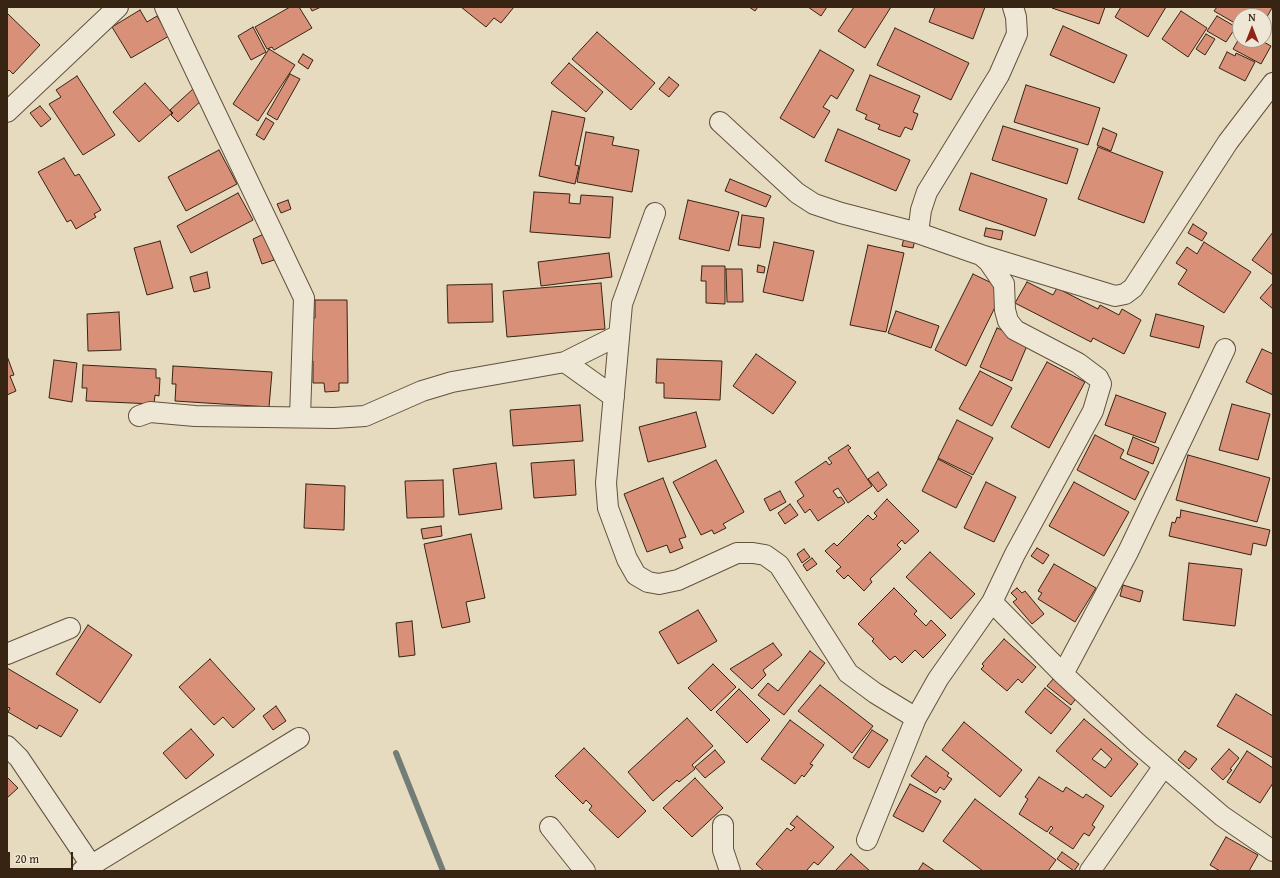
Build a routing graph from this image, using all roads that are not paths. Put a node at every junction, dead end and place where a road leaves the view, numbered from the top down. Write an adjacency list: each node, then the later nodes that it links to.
1 (118, 7): 5 (street)
2 (165, 7): 15 (street)
3 (1013, 7): 8 (street)
4 (1273, 83): 9 (street)
5 (7, 112)
6 (720, 122): 8 (street)
7 (655, 214): 10 (street)
8 (918, 233): 9 (street)
9 (981, 255): 16 (street)
10 (619, 335): 12 (street); 13 (street)
11 (1225, 349): 19 (street)
12 (565, 362): 13 (street); 15 (street)
13 (614, 397): 20 (street)
14 (138, 416): 15 (street)
15 (300, 417)
16 (992, 602): 19 (street); 20 (street)
17 (70, 628): 18 (street)
18 (7, 654)
19 (1063, 674): 23 (street)
20 (916, 718): 26 (street)
21 (299, 738): 28 (street)
22 (7, 746): 28 (street)
23 (1164, 766): 27 (street); 31 (street)
24 (723, 825): 30 (street)
25 (550, 827): 29 (street)
26 (867, 840)
27 (1273, 851)
28 (87, 868)
29 (585, 871)
30 (730, 871)
31 (1090, 871)

